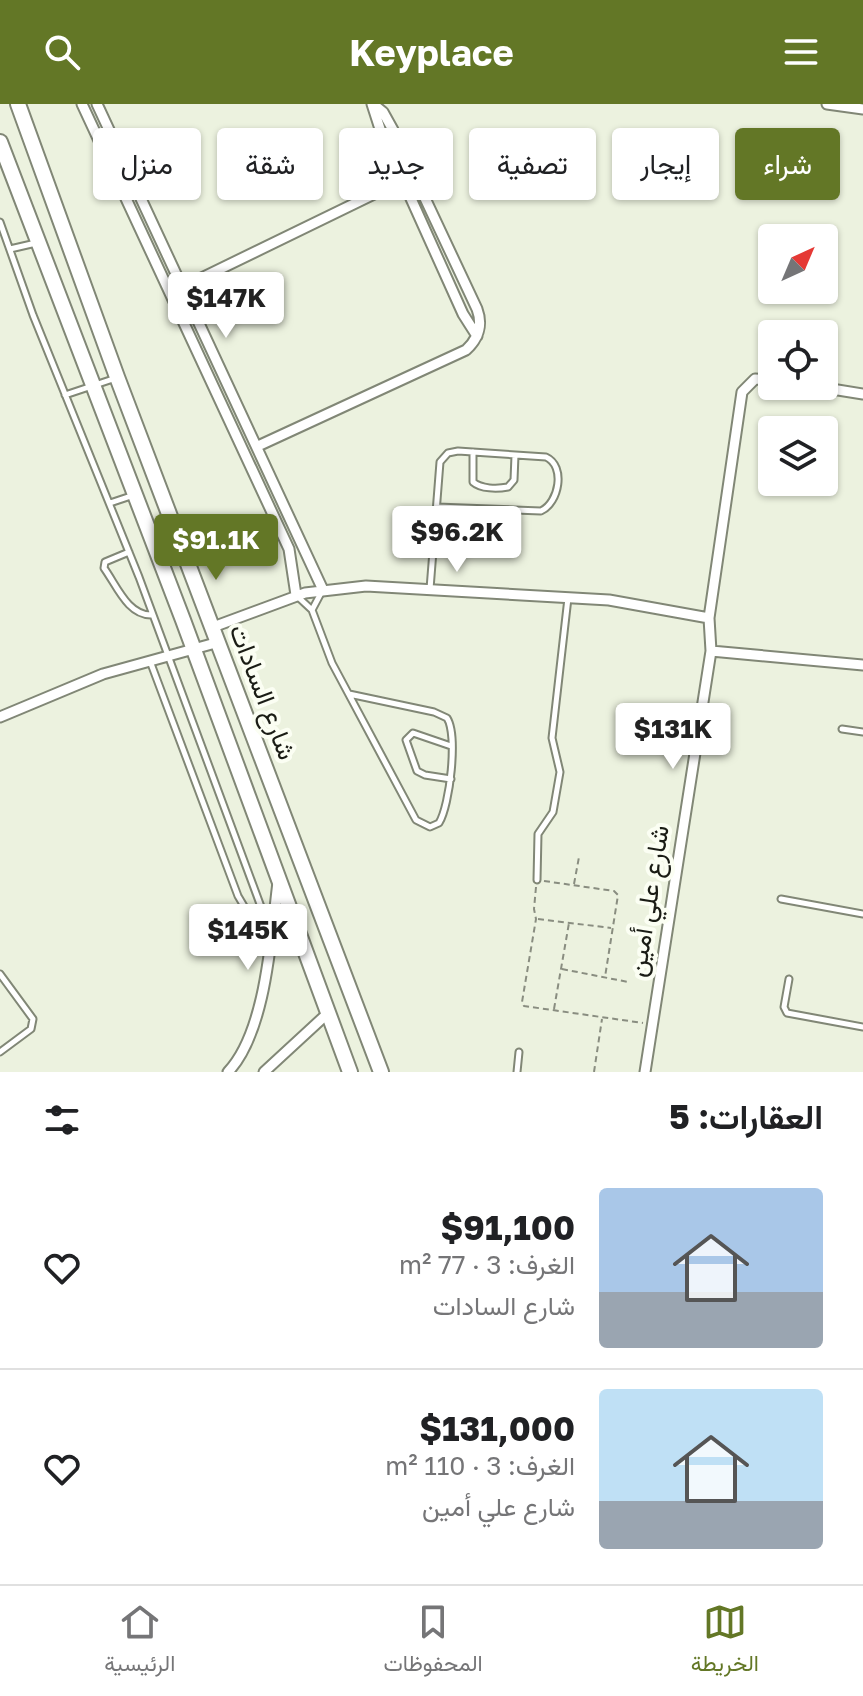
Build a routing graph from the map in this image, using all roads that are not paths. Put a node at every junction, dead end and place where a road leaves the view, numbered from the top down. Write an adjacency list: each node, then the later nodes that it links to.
1 (18, 104): 18 (main road, شارع السادات)
2 (82, 104): 12 (street)
3 (97, 104): 11 (street)
4 (372, 104): 7 (street); 17 (street)
5 (827, 104): 6 (street)
6 (863, 109)
7 (382, 128)
8 (0, 142): 14 (main road, شارع السادات)
9 (362, 200): 16 (street)
10 (412, 200): 17 (street)
11 (148, 216): 12 (street); 16 (street)
12 (136, 220): 22 (street)
13 (0, 222): 15 (lane)
14 (39, 243): 15 (lane); 21 (main road, شارع السادات)
15 (10, 249): 25 (lane)
16 (183, 287): 20 (street)
17 (477, 336): 26 (street)
18 (117, 377): 21 (lane); 37 (main road, شارع السادات)
19 (758, 379): 41 (street, شارع علي أمين)
20 (227, 383): 22 (street); 26 (street)
21 (93, 386): 25 (lane); 29 (main road, شارع السادات)
22 (214, 388): 35 (street)
23 (838, 390): 24 (street)
24 (863, 394)
25 (65, 395): 30 (lane)
26 (258, 446): 34 (street)
27 (473, 452): 28 (lane); 28 (lane); 31 (lane)
28 (515, 455): 31 (lane)
29 (135, 494): 30 (lane); 38 (main road, شارع السادات)
30 (109, 503): 32 (lane)
31 (437, 507): 33 (lane)
32 (129, 552): 40 (lane); 40 (lane)
33 (430, 589): 34 (street); 36 (street)
34 (323, 590): 35 (street); 39 (lane)
35 (296, 595): 39 (lane); 42 (street)
36 (568, 597): 41 (street); 56 (lane)
37 (202, 599): 38 (main road); 42 (main road, شارع السادات)
38 (178, 608): 44 (main road, شارع السادات)
39 (312, 610): 49 (lane)
40 (152, 615): 46 (lane)
41 (709, 618): 45 (street, شارع علي أمين)
42 (213, 627): 43 (main road, شارع السادات)
43 (219, 642): 44 (street); 71 (main road, شارع السادات)
44 (194, 649): 46 (street); 55 (main road, شارع السادات)
45 (711, 651): 48 (street); 73 (street, شارع علي أمين)
46 (167, 654): 47 (street); 59 (lane)
47 (150, 659): 50 (street); 59 (lane)
48 (863, 665)
49 (349, 694): 53 (lane); 54 (lane)
50 (0, 717)
51 (842, 729): 52 (lane)
52 (863, 732)
53 (451, 746): 54 (lane); 54 (lane)
54 (451, 779)
55 (279, 879): 59 (street); 62 (main road, شارع السادات)
56 (537, 880)
57 (781, 899): 58 (lane)
58 (863, 914)
59 (272, 935): 67 (street)
60 (0, 974): 64 (lane)
61 (789, 979): 63 (lane)
62 (327, 1014): 66 (street); 70 (main road, شارع السادات)
63 (863, 1027)
64 (1, 1050)
65 (519, 1052): 72 (lane)
66 (277, 1059): 68 (street); 69 (lane)
67 (228, 1072)
68 (264, 1072)
69 (277, 1072)
70 (350, 1072)
71 (381, 1072)
72 (517, 1072)
73 (645, 1072)

